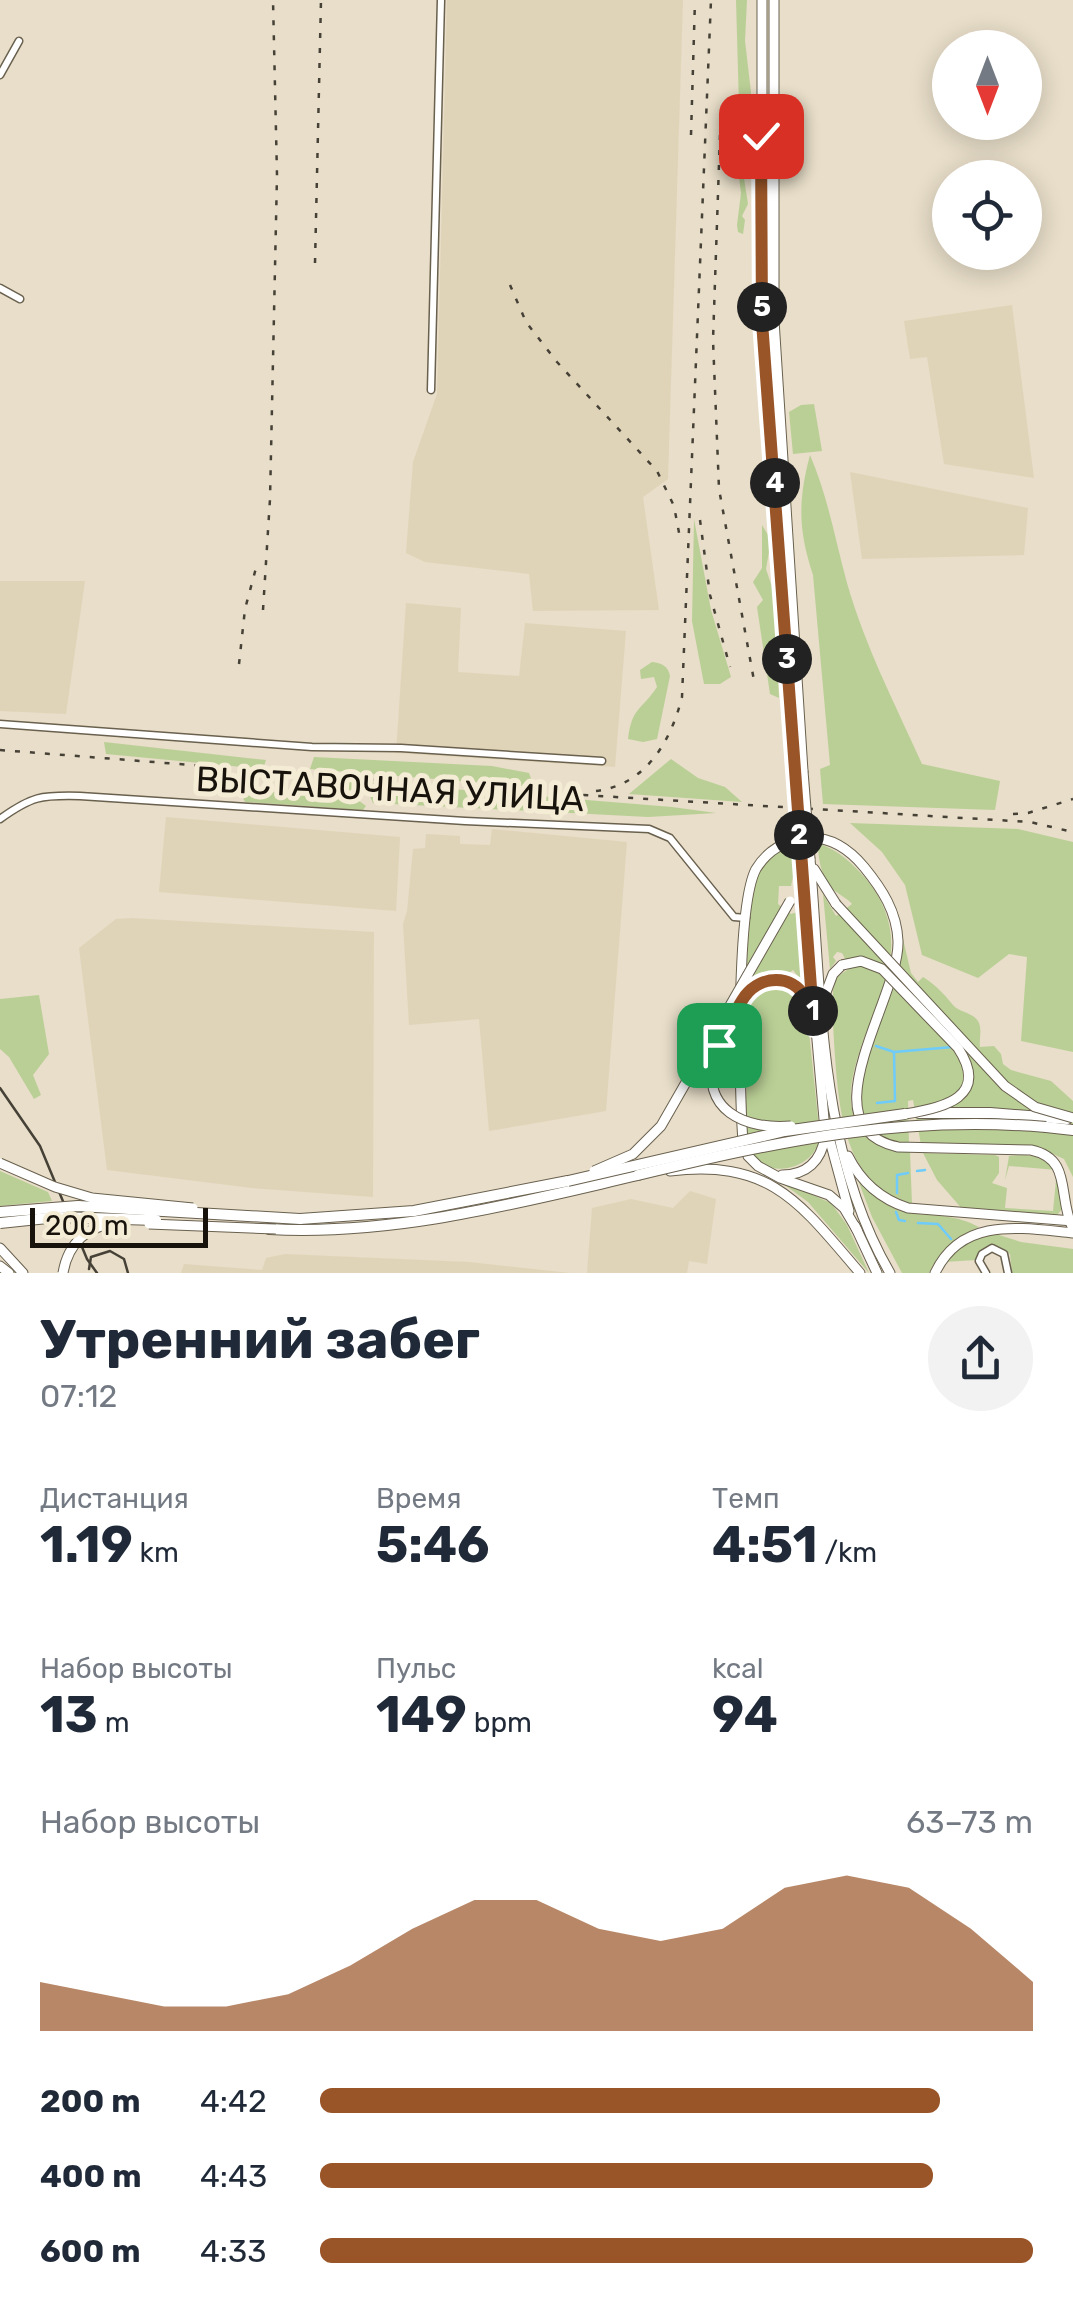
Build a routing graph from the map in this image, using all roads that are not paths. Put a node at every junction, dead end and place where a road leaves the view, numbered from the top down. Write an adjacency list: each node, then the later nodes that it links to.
1 (441, 0): 10 (street)
2 (762, 0): 6 (main road)
3 (774, 0): 7 (main road)
4 (19, 40): 5 (street)
5 (0, 75)
6 (761, 78): 7 (main road); 12 (main road)
7 (773, 78): 11 (main road)
8 (0, 288): 9 (street)
9 (20, 300)
10 (430, 390)
11 (780, 402): 12 (main road); 15 (main road)
12 (768, 403): 15 (main road)
13 (0, 724): 14 (street)
14 (602, 761)
15 (799, 771): 17 (main road, bridge)
16 (0, 819): 18 (street, ВЫСТАВОЧНАЯ УЛИЦА)
17 (806, 858): 19 (main road); 20 (main road); 22 (main road, bridge); 29 (main road, bridge)
18 (746, 918): 27 (main road); 32 (main road)
19 (823, 1008): 21 (main road, bridge); 25 (main road)
20 (814, 1028): 23 (main road); 23 (main road, bridge)
21 (905, 1114): 22 (highway, bridge); 23 (highway, bridge)
22 (1073, 1119)
23 (826, 1121): 27 (main road); 29 (highway, bridge); 35 (main road)
24 (1073, 1130): 28 (highway, bridge)
25 (838, 1136): 32 (main road); 43 (main road)
26 (0, 1163): 31 (main road, bridge)
27 (771, 1172): 35 (main road)
28 (638, 1176): 34 (highway); 41 (main road, bridge)
29 (568, 1181): 31 (highway)
30 (0, 1212): 31 (highway, bridge)
31 (300, 1219)
32 (1072, 1220): 44 (main road)
33 (0, 1223): 34 (highway, bridge)
34 (276, 1229): 40 (main road, bridge)
35 (857, 1230): 42 (main road)
36 (0, 1248): 39 (main road)
37 (0, 1266): 38 (main road)
38 (9, 1273)
39 (23, 1273)
40 (63, 1273)
41 (860, 1273)
42 (877, 1273)
43 (890, 1273)
44 (935, 1273)
45 (986, 1273): 46 (street)
46 (1008, 1273)

